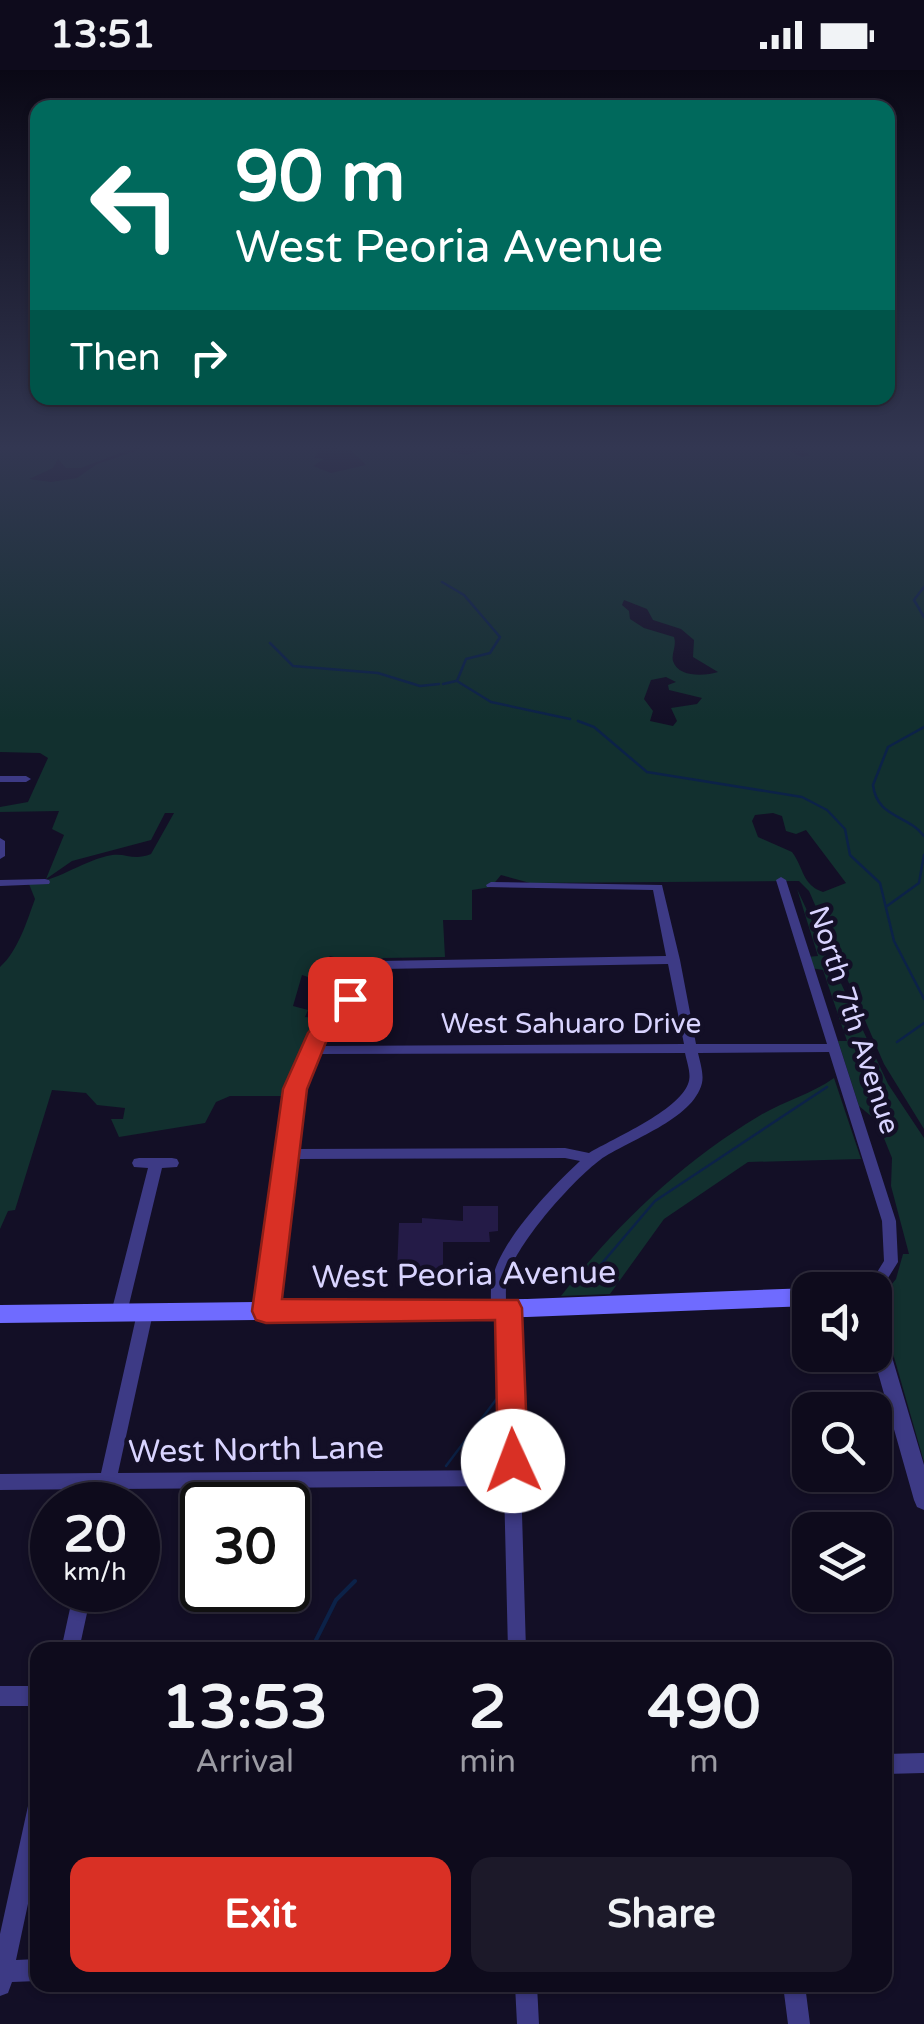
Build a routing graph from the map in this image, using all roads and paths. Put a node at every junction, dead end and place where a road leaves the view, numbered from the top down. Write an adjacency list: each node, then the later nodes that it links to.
1 (0, 779): 2 (street)
2 (26, 779)
3 (0, 841): 4 (street)
4 (0, 856)
5 (781, 880): 11 (street, North 7th Avenue)
6 (45, 882): 7 (street)
7 (0, 883)
8 (491, 885): 9 (street)
9 (674, 960): 10 (street); 12 (street)
10 (690, 1048): 11 (street, West Sahuaro Drive); 12 (street, West Sahuaro Drive); 14 (street)
11 (832, 1048): 16 (street, North 7th Avenue)
12 (310, 1050): 13 (street)
13 (287, 1154): 14 (street); 19 (street)
14 (592, 1159): 18 (street)
15 (138, 1162): 20 (street)
16 (885, 1272)
17 (792, 1298): 18 (main road, West Peoria Avenue)
18 (504, 1309): 19 (main road, West Peoria Avenue); 24 (street)
19 (266, 1311): 21 (main road, West Peoria Avenue)
20 (119, 1313): 21 (main road, West Peoria Avenue); 22 (main road, West Peoria Avenue)
21 (145, 1313): 27 (street)
22 (0, 1314)
23 (889, 1372): 28 (street)
24 (513, 1478): 27 (street, West North Lane); 31 (street)
25 (0, 1482): 26 (street, West North Lane)
26 (30, 1482)
27 (107, 1482)
28 (923, 1498)
29 (78, 1612): 30 (street)
30 (72, 1642)
31 (518, 1642)
32 (0, 1696): 33 (street)
33 (30, 1696)
34 (924, 1763): 35 (street)
35 (892, 1764)
36 (30, 1844): 38 (street)
37 (30, 1972): 38 (street)
38 (2, 1978)
39 (526, 1992): 41 (street)
40 (795, 1992): 42 (street)
41 (528, 2024)
42 (799, 2024)

